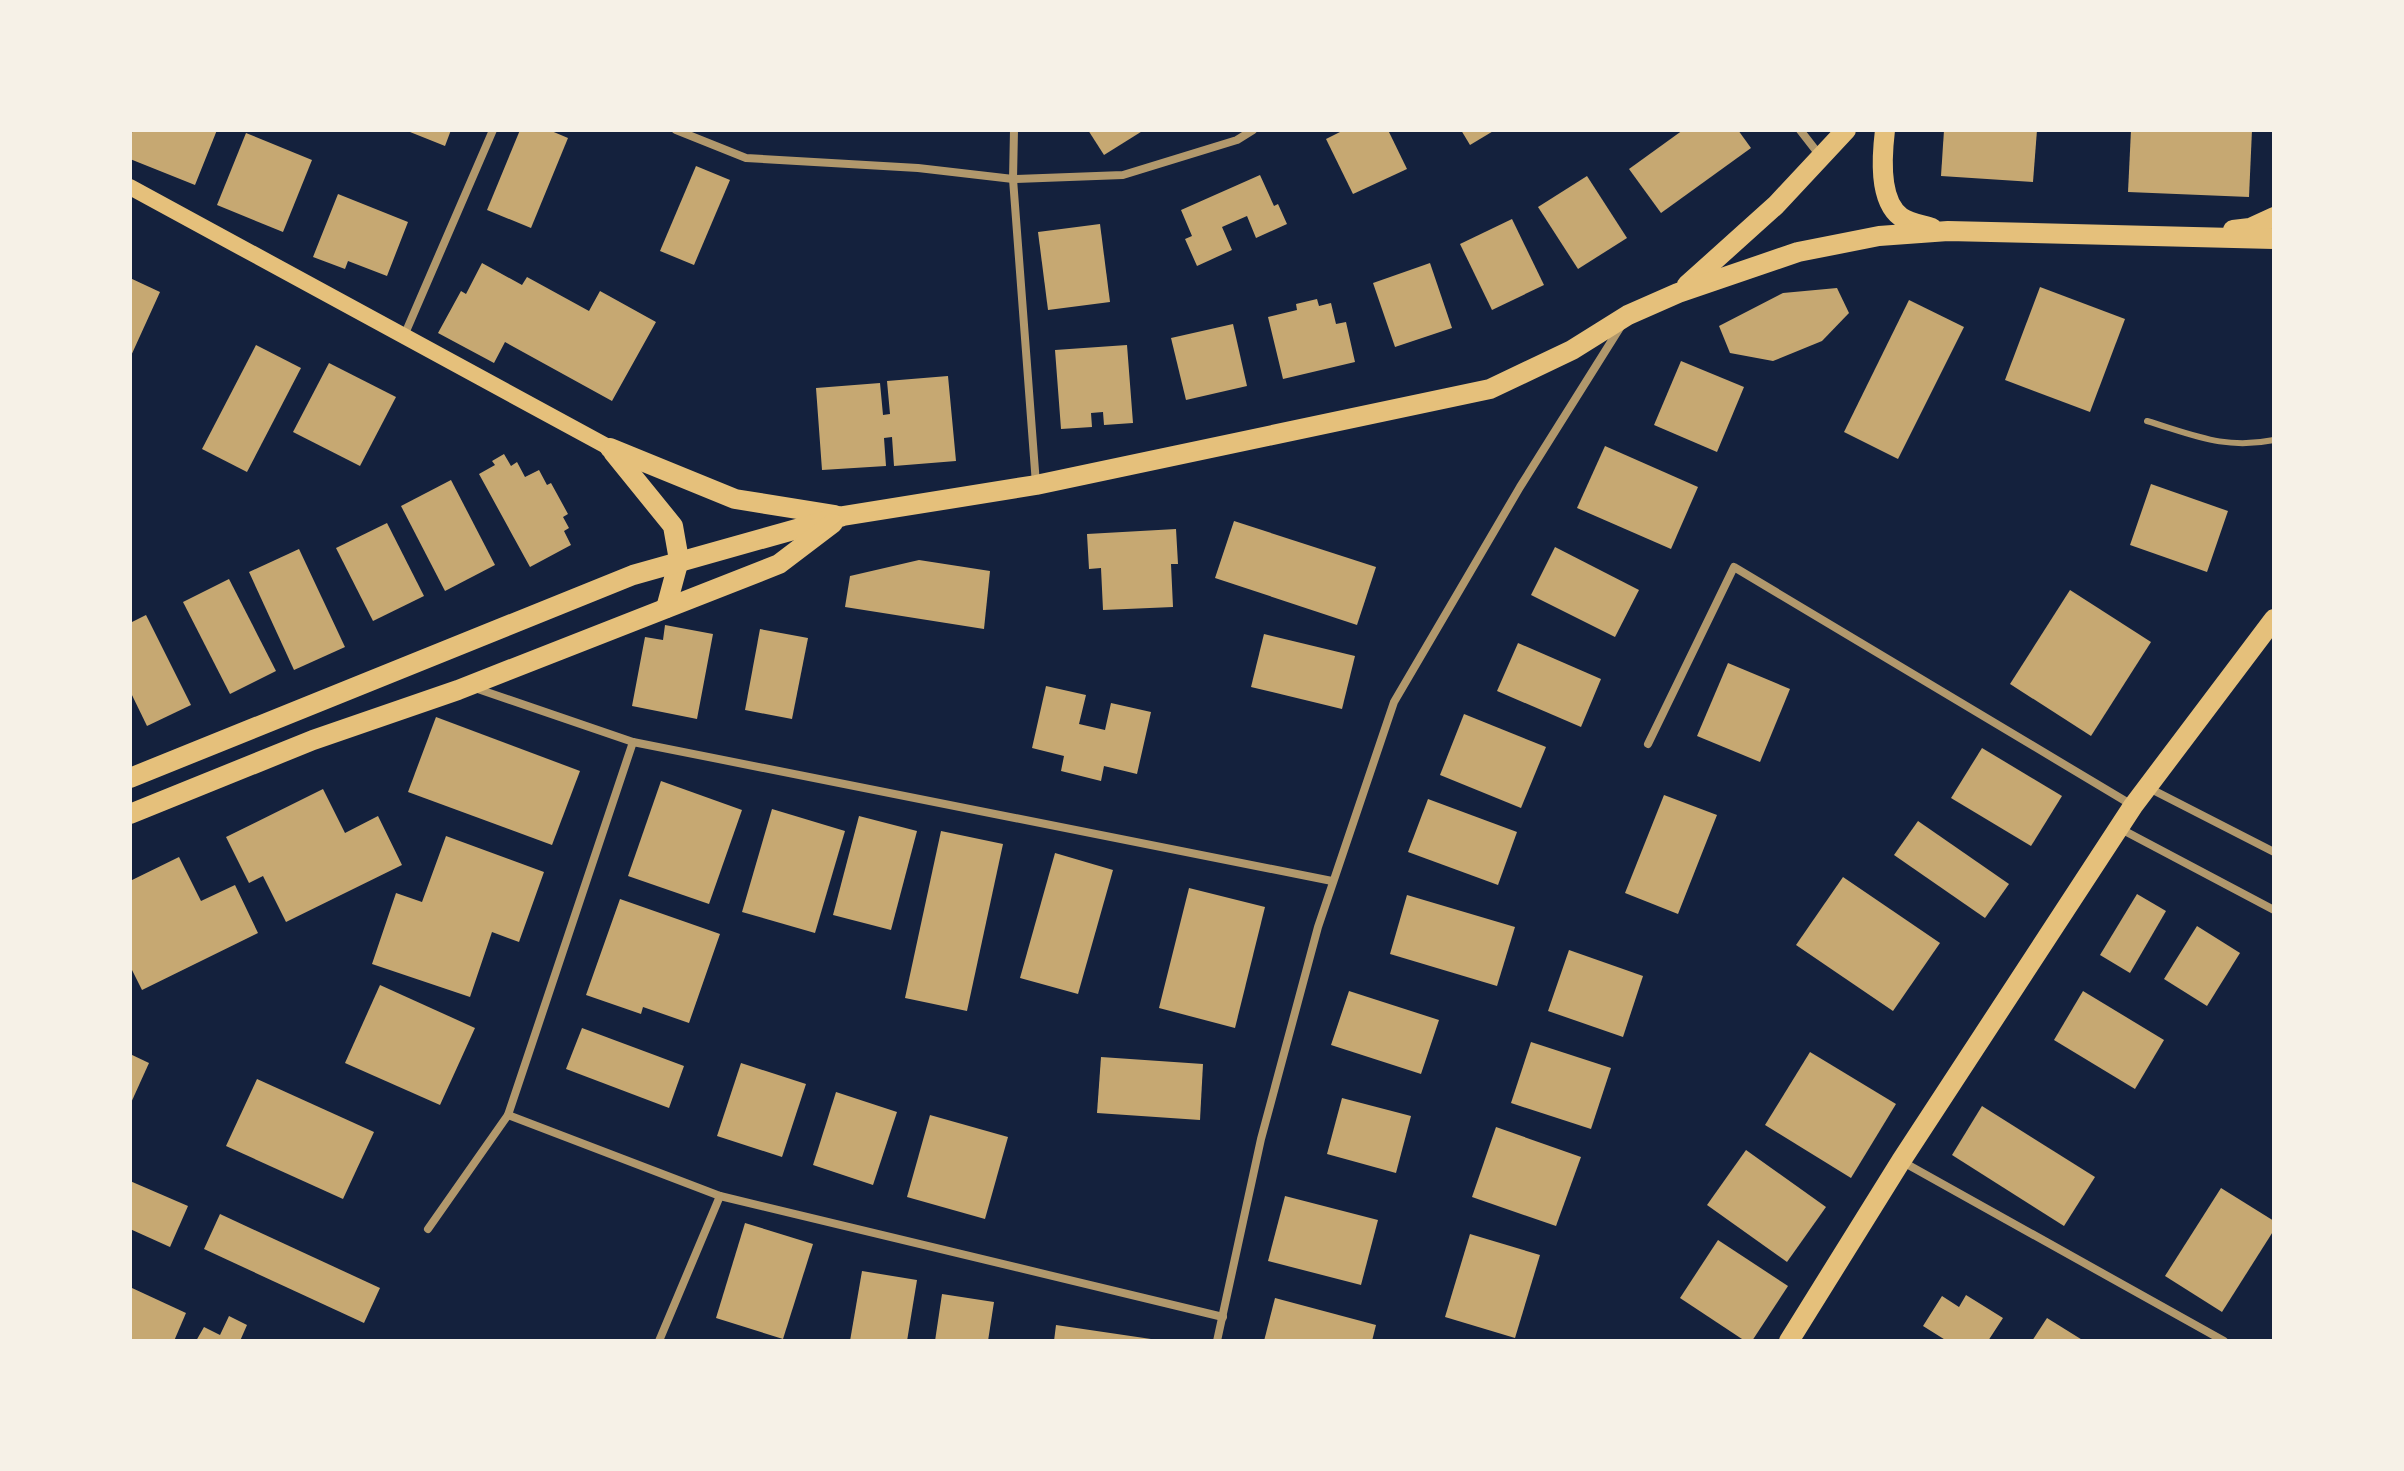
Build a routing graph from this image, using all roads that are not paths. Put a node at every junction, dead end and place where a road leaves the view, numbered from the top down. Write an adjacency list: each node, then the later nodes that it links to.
1 (493, 130): 17 (street)
2 (676, 130): 9 (street)
3 (1014, 130): 9 (street)
4 (1253, 130): 9 (street)
5 (1800, 130): 8 (street)
6 (1846, 130): 8 (main road)
7 (1885, 130): 12 (main road)
8 (1821, 157): 15 (main road)
9 (1013, 179): 21 (street)
10 (130, 187): 17 (main road)
11 (2274, 217): 13 (main road)
12 (1948, 231): 13 (main road); 15 (main road)
13 (2169, 238): 14 (main road)
14 (2274, 239)
15 (1678, 293): 16 (main road)
16 (1628, 315): 21 (main road); 35 (street)
17 (404, 336): 20 (main road)
18 (2147, 421): 19 (lane)
19 (2274, 440)
20 (610, 448): 22 (main road); 23 (main road)
21 (1036, 485): 22 (main road)
22 (843, 516): 23 (main road); 24 (main road)
23 (679, 560): 24 (main road); 29 (main road)
24 (666, 608): 26 (main road)
25 (2274, 619): 30 (main road)
26 (468, 686): 27 (street); 32 (main road)
27 (633, 742): 35 (street); 37 (street)
28 (1648, 744): 31 (street)
29 (130, 778)
30 (2147, 787): 31 (main road); 34 (street)
31 (2133, 806): 33 (main road)
32 (130, 814)
33 (2119, 828): 36 (street); 38 (main road)
34 (2274, 852)
35 (1332, 881): 41 (street)
36 (2274, 910)
37 (508, 1115): 39 (street); 40 (street)
38 (1901, 1161): 44 (main road); 45 (street)
39 (720, 1196): 41 (street); 42 (street)
40 (428, 1229)
41 (1223, 1317): 43 (street)
42 (659, 1341)
43 (1217, 1341)
44 (1789, 1341)
45 (2224, 1341)

